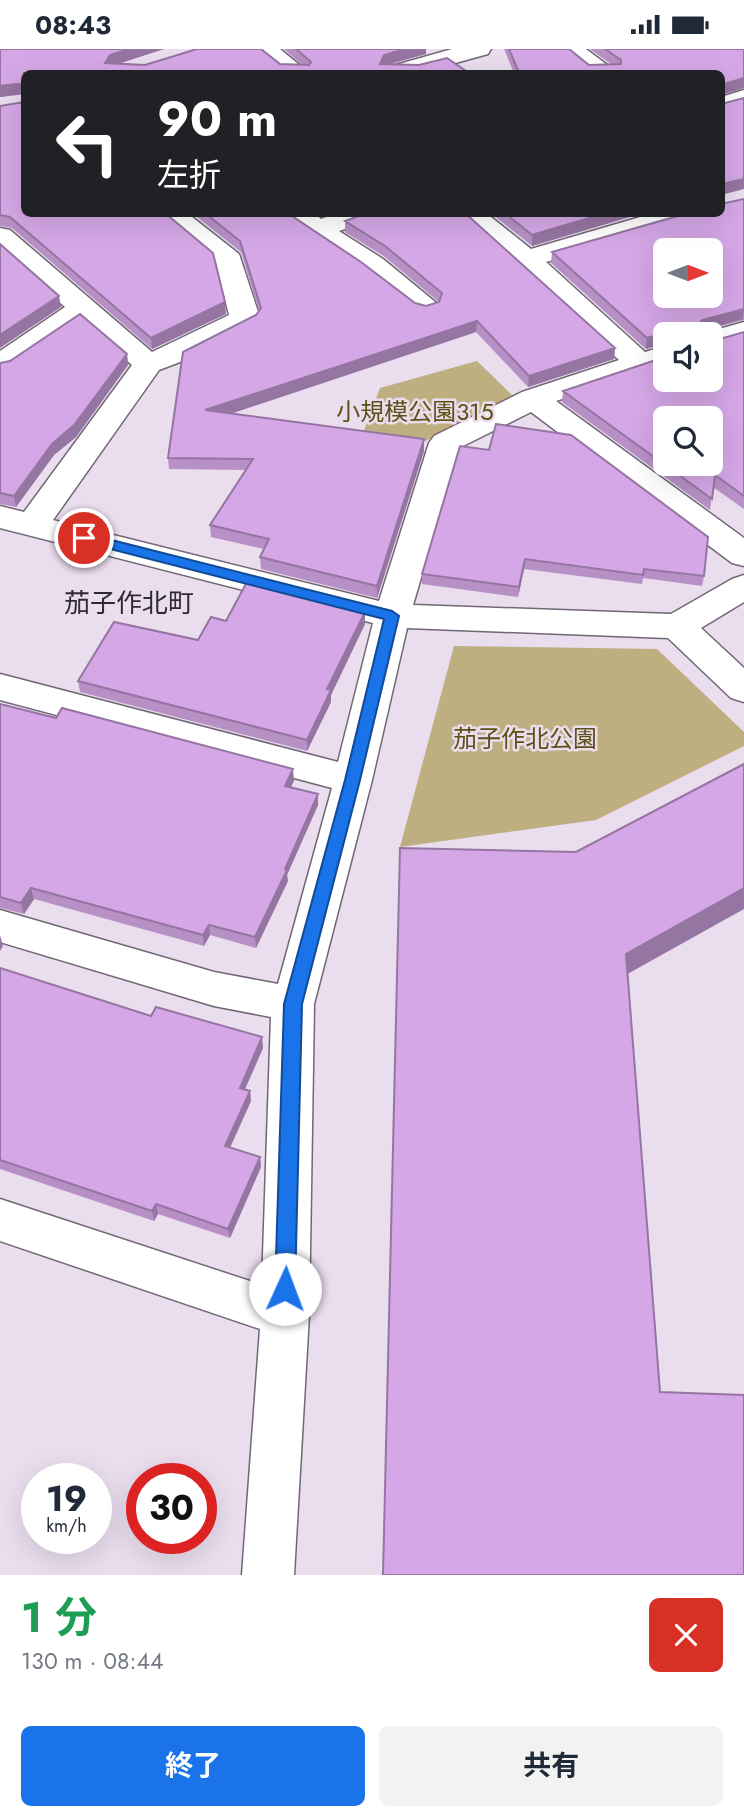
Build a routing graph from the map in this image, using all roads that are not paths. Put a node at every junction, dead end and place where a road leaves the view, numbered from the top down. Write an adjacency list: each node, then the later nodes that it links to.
1 (265, 49): 4 (street)
2 (479, 49): 5 (street)
3 (570, 49): 6 (street)
4 (293, 70)
5 (405, 70)
6 (602, 70)
7 (744, 97): 8 (street)
8 (725, 104)
9 (174, 217): 22 (street)
10 (336, 217): 13 (street)
11 (474, 217): 15 (street)
12 (673, 217): 15 (street)
13 (307, 221): 16 (street)
14 (0, 236): 17 (street)
15 (526, 259): 20 (street)
16 (426, 306)
17 (82, 309): 21 (street); 22 (street)
18 (744, 331): 19 (street)
19 (723, 337)
20 (652, 358): 23 (street)
21 (0, 364)
22 (148, 364): 24 (street)
23 (533, 399): 25 (street); 27 (street)
24 (16, 521): 27 (street)
25 (744, 555)
26 (744, 587): 28 (street)
27 (392, 616): 28 (street); 31 (street)
28 (677, 627): 30 (street)
29 (0, 687): 31 (street)
30 (744, 689)
31 (353, 780): 33 (street)
32 (0, 926): 33 (street)
33 (293, 1004): 35 (street)
34 (0, 1220): 35 (street)
35 (285, 1315): 36 (street)
36 (268, 1575)

